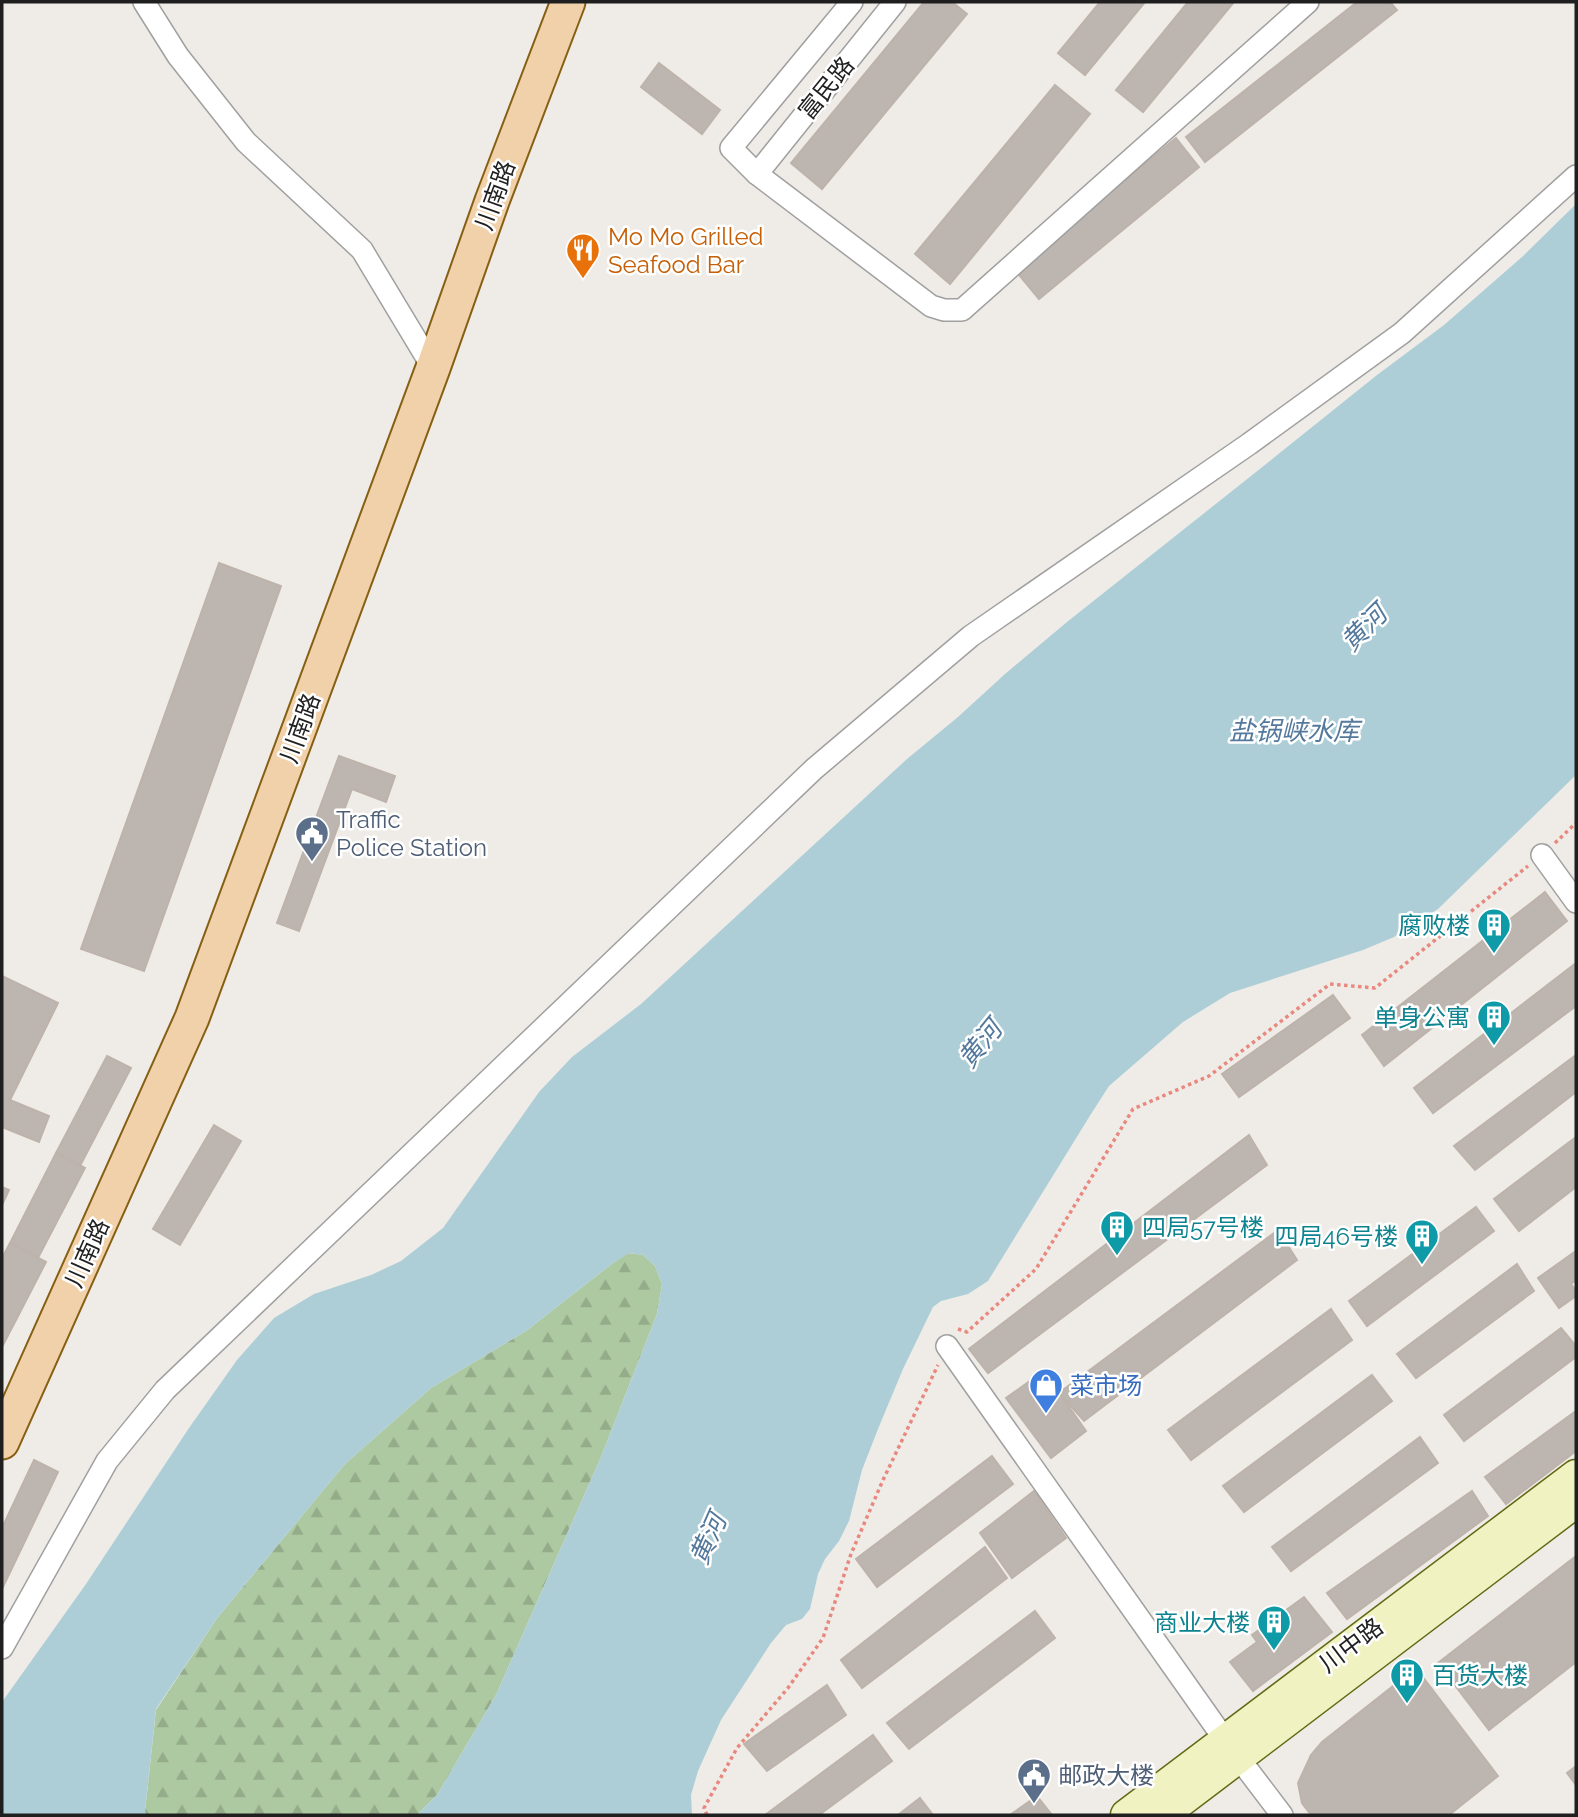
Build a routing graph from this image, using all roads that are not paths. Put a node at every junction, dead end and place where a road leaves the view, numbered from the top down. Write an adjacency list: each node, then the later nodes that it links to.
1 (144, 2): 8 (street)
2 (568, 2): 8 (main road, 川南路)
3 (852, 2): 6 (street, 富民路)
4 (895, 2): 6 (street, 富民路)
5 (1308, 2): 6 (street)
6 (757, 174)
7 (1576, 176): 15 (street)
8 (433, 368): 12 (main road, 川南路)
9 (1542, 855): 10 (street)
10 (1576, 902)
11 (947, 1346): 16 (street)
12 (2, 1441)
13 (1576, 1475): 16 (street, 川中路)
14 (1576, 1502): 16 (street, 川中路)
15 (2, 1648)
16 (1231, 1749): 17 (street, 川中路); 18 (street, 川中路); 19 (street)
17 (1126, 1815)
18 (1163, 1815)
19 (1282, 1815)

